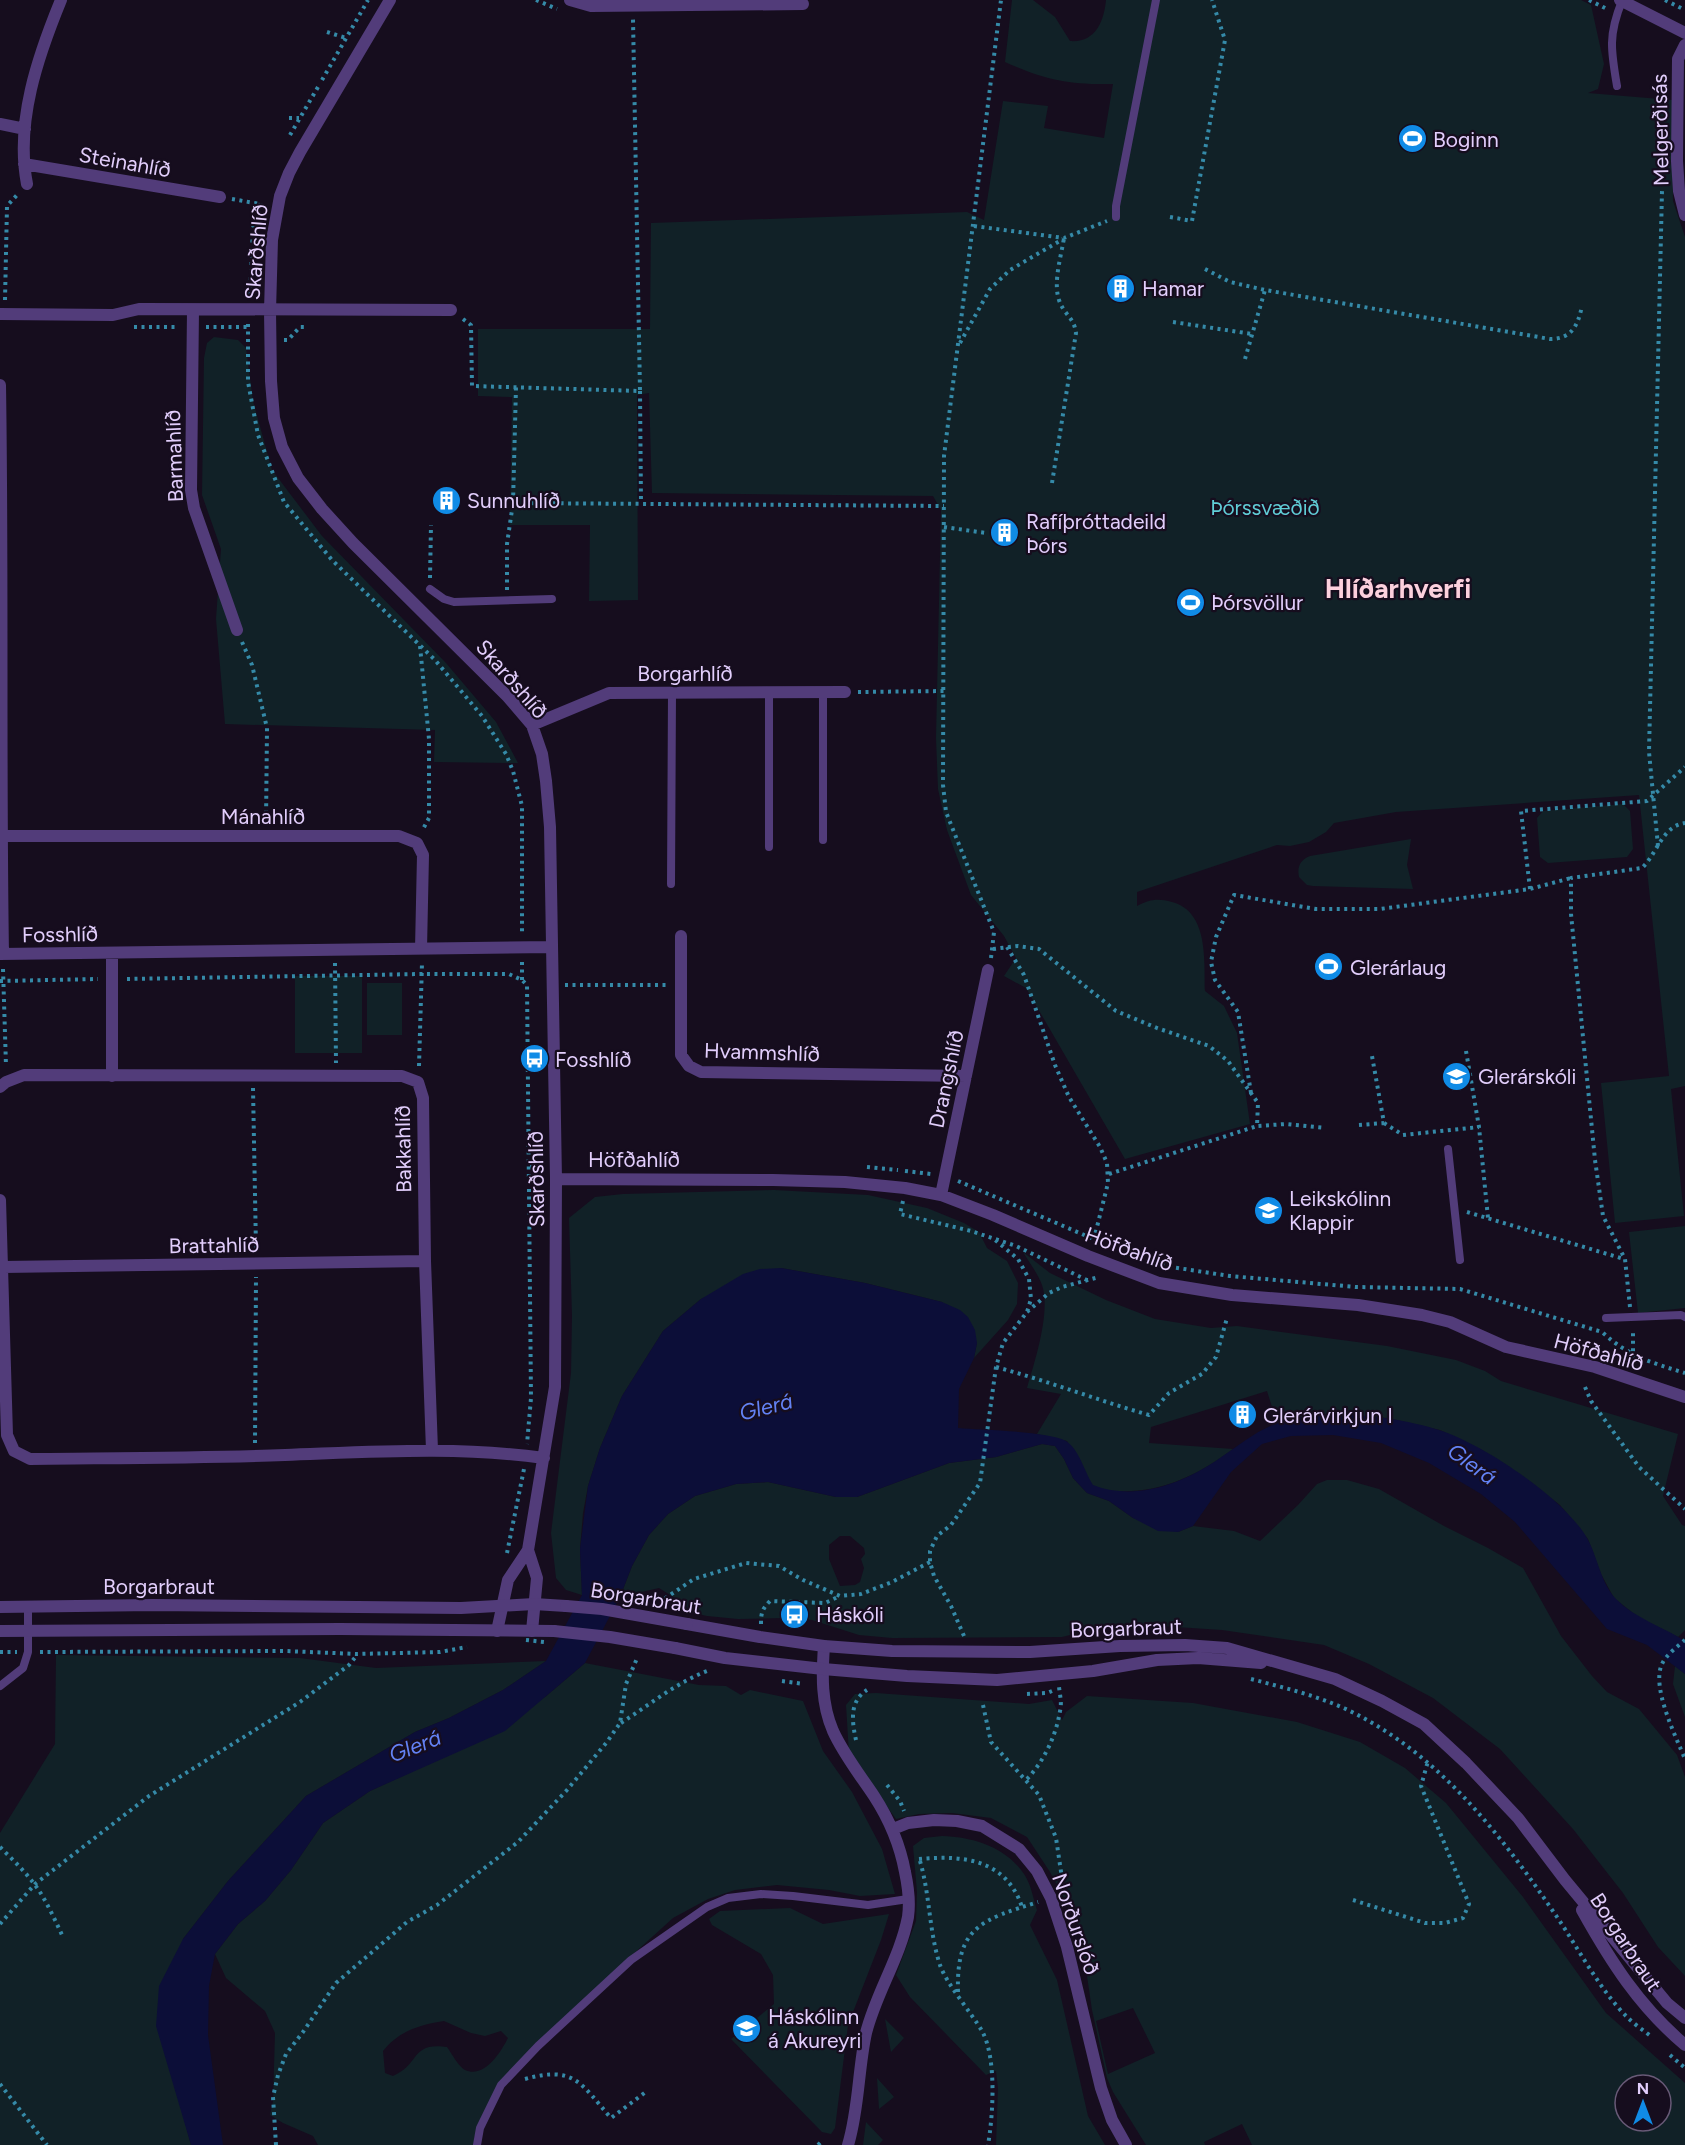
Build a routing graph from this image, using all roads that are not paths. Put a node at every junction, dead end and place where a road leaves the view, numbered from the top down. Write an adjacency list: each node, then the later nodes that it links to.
1 (61, 0): 12 (street)
2 (390, 0): 20 (street, Skarðshlíð)
3 (570, 0): 6 (street)
4 (1156, 0): 17 (lane)
5 (1621, 0): 7 (street); 10 (lane)
6 (803, 4)
7 (1643, 5): 8 (street)
8 (1685, 33)
9 (1685, 45): 16 (street, Melgerðisás)
10 (1617, 86)
11 (0, 124): 12 (street)
12 (25, 129): 13 (street)
13 (24, 164): 14 (street); 15 (street, Steinahlíð)
14 (27, 184)
15 (220, 197)
16 (1685, 215)
17 (1116, 217)
18 (193, 310): 20 (street); 21 (street); 25 (street, Barmahlíð)
19 (451, 310): 20 (street)
20 (270, 311): 30 (street, Skarðshlíð)
21 (0, 314)
22 (0, 385): 31 (street)
23 (430, 589): 24 (lane)
24 (552, 599)
25 (237, 630)
26 (769, 692): 27 (street, Borgarhlíð); 29 (street, Borgarhlíð); 33 (lane)
27 (823, 692): 28 (street, Borgarhlíð); 32 (lane)
28 (845, 692)
29 (672, 693): 30 (street, Borgarhlíð); 34 (lane)
30 (532, 725): 36 (street, Skarðshlíð)
31 (1, 836): 37 (street, Mánahlíð); 39 (street)
32 (823, 840)
33 (769, 847)
34 (671, 884)
35 (681, 936): 42 (street, Hvammshlíð)
36 (552, 947): 37 (street, Fosshlíð); 45 (street, Skarðshlíð)
37 (422, 948): 38 (street, Fosshlíð)
38 (112, 953): 39 (street, Fosshlíð); 41 (street)
39 (2, 954)
40 (988, 970): 42 (street, Drangshlíð)
41 (112, 1076): 43 (street, Bakkahlíð); 49 (street, Bakkahlíð)
42 (966, 1076): 46 (street, Drangshlíð)
43 (3, 1084)
44 (1448, 1149): 48 (lane)
45 (556, 1172): 46 (street, Höfðahlíð); 55 (street, Skarðshlíð)
46 (941, 1195): 53 (street, Höfðahlíð)
47 (0, 1200): 50 (street)
48 (1460, 1260)
49 (425, 1261): 50 (street, Brattahlíð); 54 (street, Bakkahlíð)
50 (3, 1267): 54 (street)
51 (1685, 1317): 52 (lane)
52 (1606, 1318)
53 (1685, 1397)
54 (432, 1450): 55 (street)
55 (544, 1458): 56 (street, Skarðshlíð)
56 (528, 1550): 57 (street, Skarðshlíð); 59 (street, Skarðshlíð)
57 (534, 1604): 59 (street, Borgarbraut); 64 (street, Skarðshlíð); 65 (street, Borgarbraut, bridge)
58 (28, 1606): 59 (street, Borgarbraut); 60 (street, Borgarbraut); 61 (lane)
59 (501, 1606): 63 (street, Skarðshlíð)
60 (0, 1607)
61 (28, 1630): 62 (street, Borgarbraut); 63 (street, Borgarbraut); 68 (lane)
62 (0, 1631)
63 (497, 1631): 64 (street, Borgarbraut)
64 (529, 1636): 67 (street, Borgarbraut, bridge)
65 (824, 1646): 66 (street, Borgarbraut); 67 (street)
66 (1283, 1665): 67 (street, Borgarbraut); 70 (street, Borgarbraut)
67 (822, 1669): 69 (street)
68 (0, 1686)
69 (892, 1829): 71 (street); 76 (street, Norðurslóð)
70 (1565, 1880): 72 (street, Borgarbraut); 73 (street, Borgarbraut)
71 (908, 1899): 74 (lane); 75 (street)
72 (1685, 2018)
73 (1685, 2045)
74 (477, 2145)
75 (848, 2145)
76 (1126, 2145)

